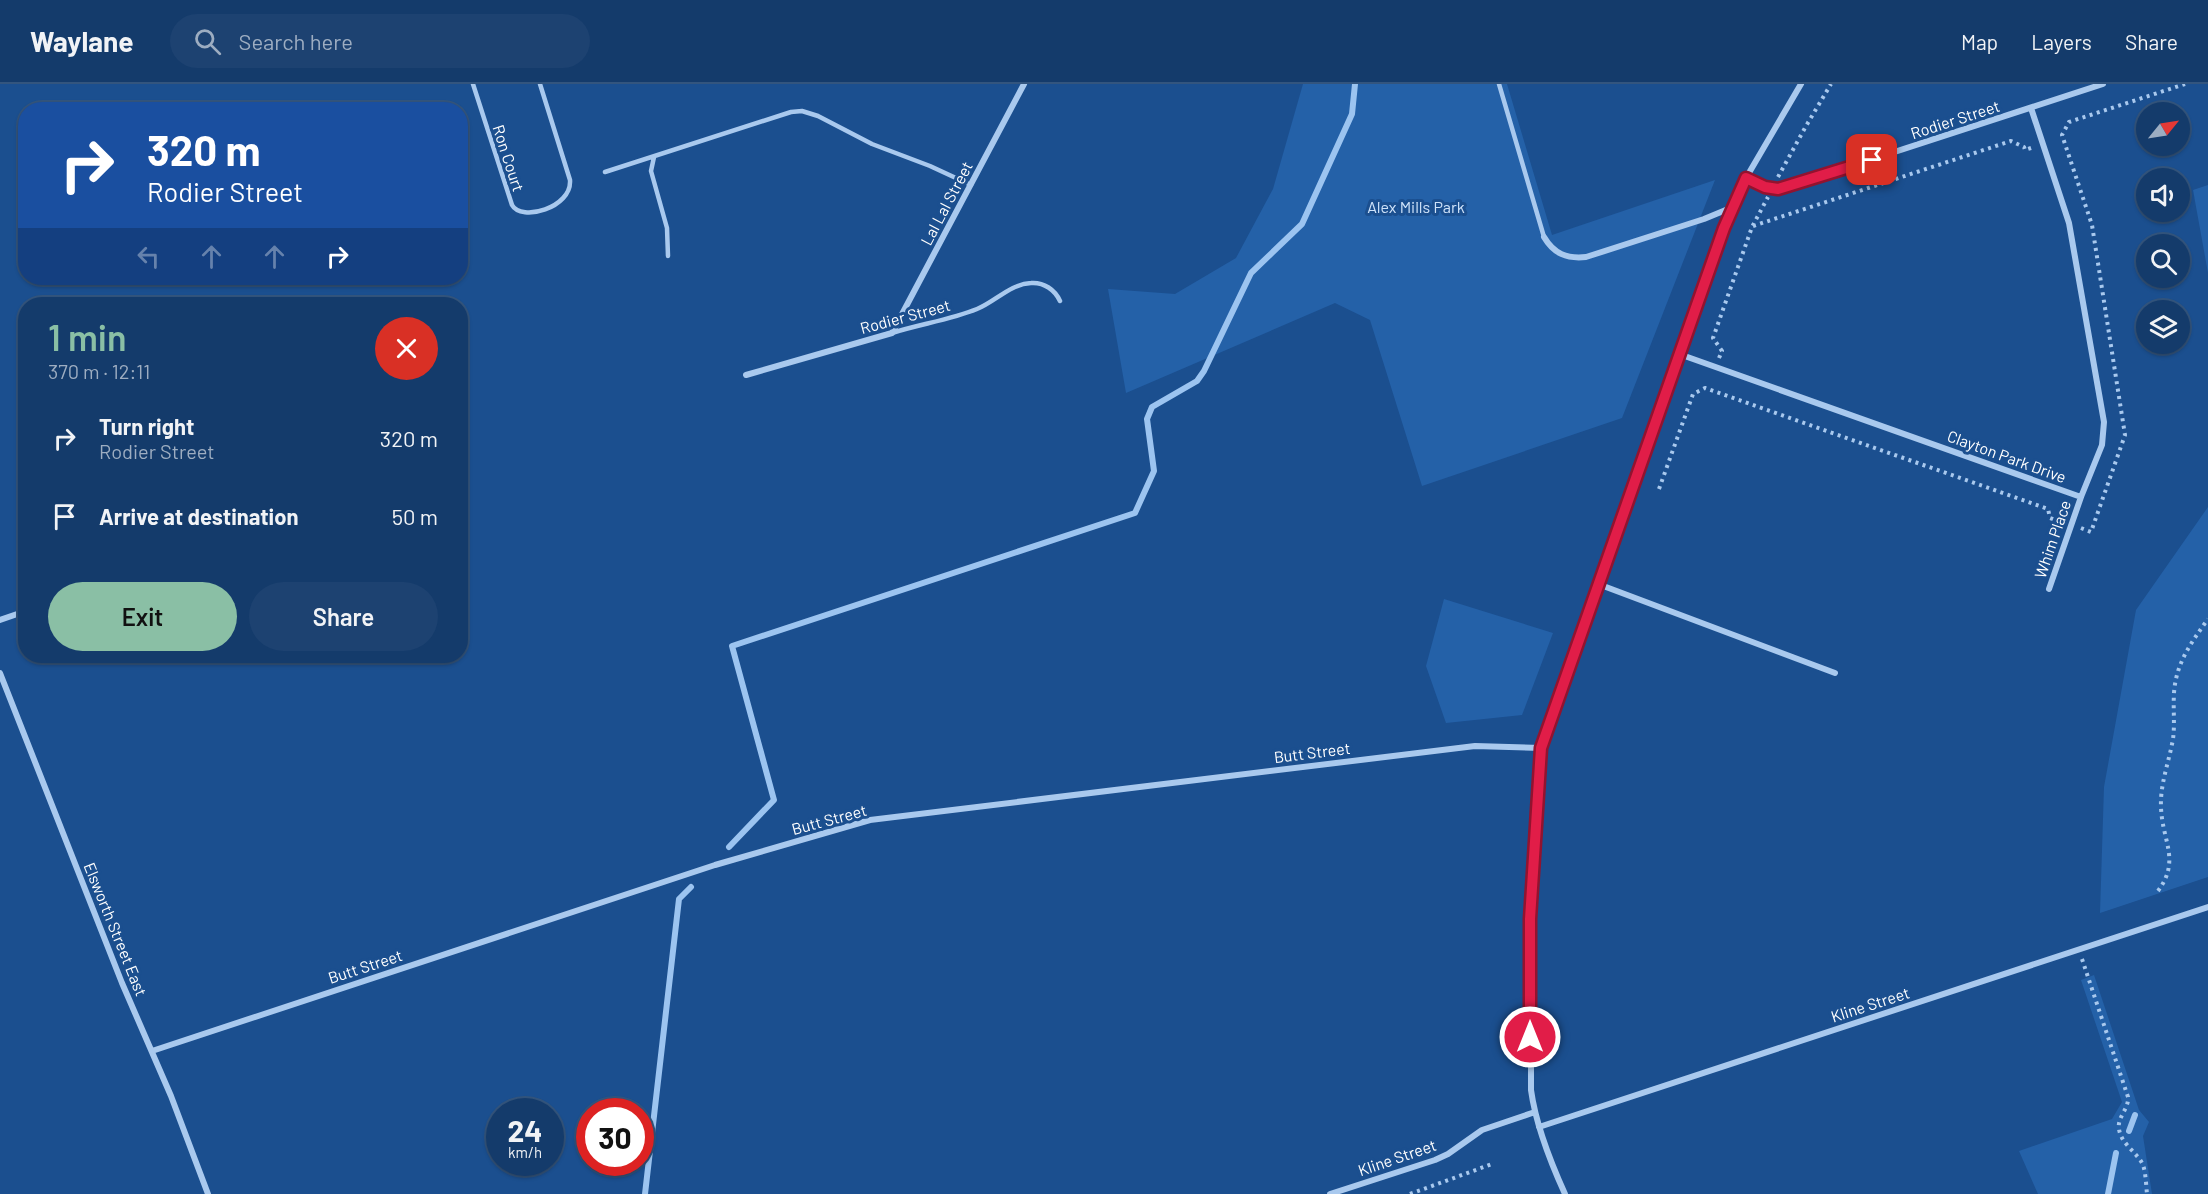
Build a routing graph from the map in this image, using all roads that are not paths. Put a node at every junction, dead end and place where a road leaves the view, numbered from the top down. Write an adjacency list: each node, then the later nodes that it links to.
1 (473, 84): 2 (lane, Ron Court)
2 (540, 84)
3 (1024, 84): 11 (street, Lal Lal Street)
4 (1499, 84): 13 (lane)
5 (1801, 84): 10 (street)
6 (2103, 84): 7 (street, Rodier Street)
7 (2031, 108): 10 (street, Rodier Street); 19 (street, Clayton Park Drive)
8 (655, 156): 9 (lane); 11 (lane); 14 (lane)
9 (605, 172)
10 (1746, 178): 12 (street)
11 (971, 185): 16 (street, Lal Lal Street)
12 (1733, 207): 13 (street); 17 (street)
13 (1544, 237)
14 (668, 256)
15 (1060, 301): 16 (lane, Rodier Street)
16 (892, 333): 18 (street, Rodier Street)
17 (1679, 354): 19 (street, Clayton Park Drive); 20 (street)
18 (746, 375)
19 (2081, 497): 21 (street, Whim Place)
20 (1598, 584): 25 (street); 26 (street)
21 (2049, 590)
22 (18, 614): 23 (street)
23 (0, 620)
24 (0, 673): 28 (street, Elsworth Street East)
25 (1835, 673)
26 (1541, 748): 28 (street, Butt Street); 29 (street)
27 (2208, 907): 30 (street, Kline Street)
28 (152, 1051): 31 (street, Elsworth Street East)
29 (1535, 1112): 30 (street); 32 (street, Kline Street)
30 (1539, 1126): 33 (street)
31 (208, 1194)
32 (1330, 1194)
33 (1565, 1194)

